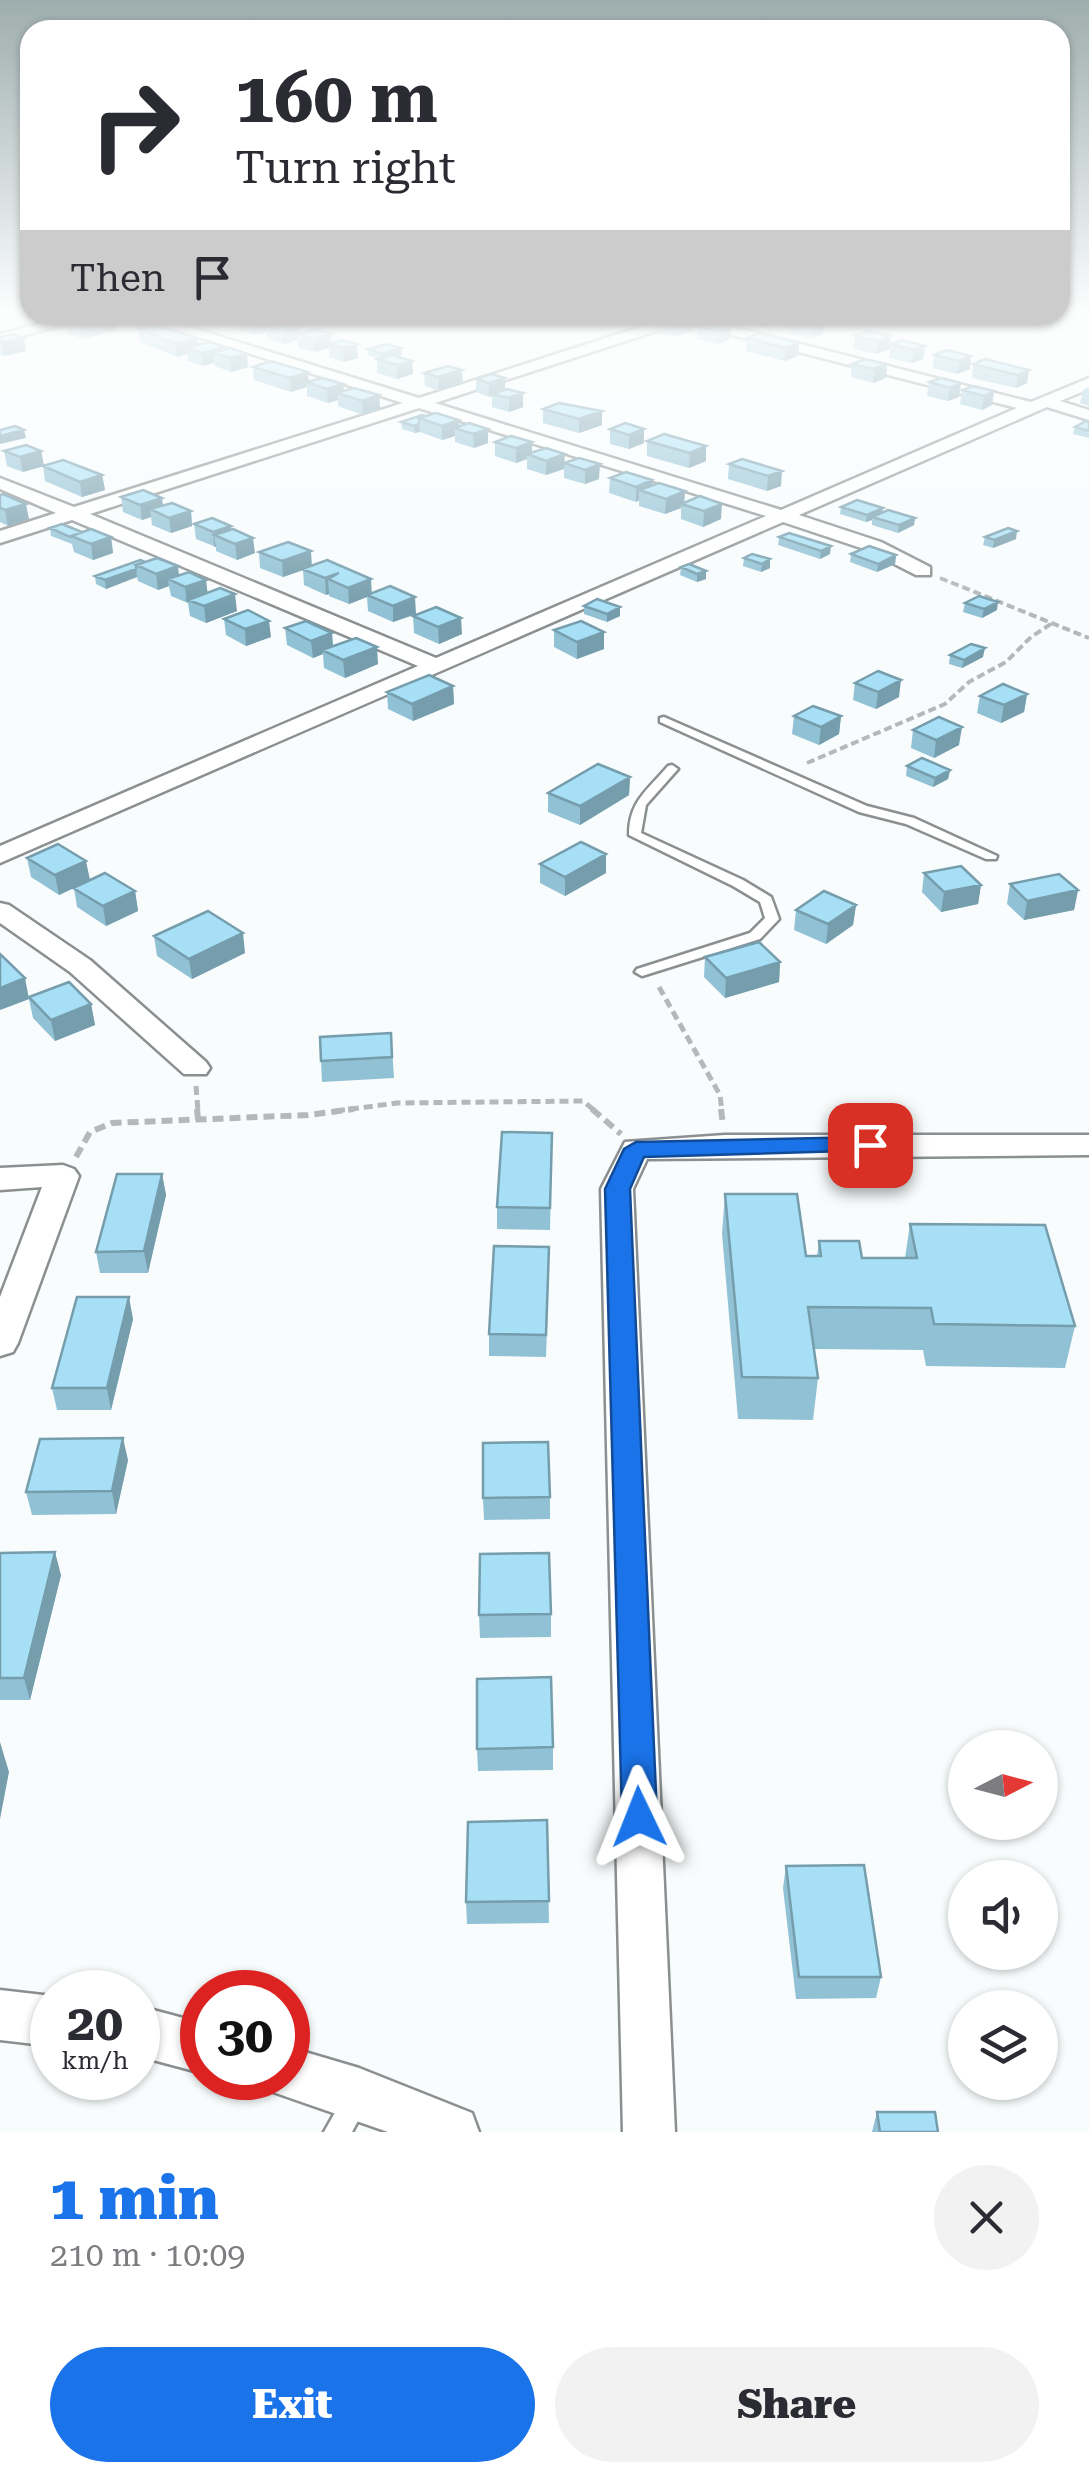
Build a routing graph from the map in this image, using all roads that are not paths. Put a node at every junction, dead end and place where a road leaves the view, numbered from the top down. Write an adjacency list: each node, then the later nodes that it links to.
1 (391, 412): 5 (street)
2 (446, 412): 6 (street)
3 (1023, 412): 6 (street)
4 (0, 484): 5 (street)
5 (74, 514): 7 (street); 9 (street)
6 (786, 516): 8 (street); 9 (street)
7 (0, 537)
8 (923, 570)
9 (438, 668): 12 (street)
10 (664, 720): 13 (lane)
11 (672, 770): 15 (lane)
12 (0, 855)
13 (991, 856)
14 (0, 911): 16 (street)
15 (642, 972)
16 (195, 1068)
17 (1088, 1147): 25 (street)
18 (0, 1180): 19 (street)
19 (0, 1343)
20 (0, 2015): 21 (street)
21 (30, 2018)
22 (310, 2088): 23 (street)
23 (348, 2113): 24 (street)
24 (453, 2132)
25 (649, 2132)

